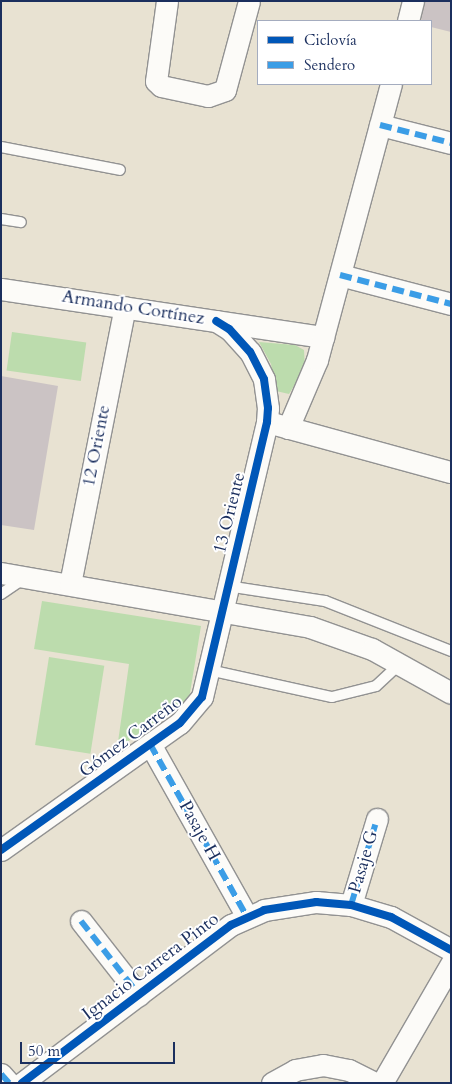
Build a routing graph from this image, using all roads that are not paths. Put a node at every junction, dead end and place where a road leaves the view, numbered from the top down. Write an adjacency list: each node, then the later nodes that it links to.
1 (168, 1): 2 (street)
2 (249, 1)
3 (413, 1): 4 (street)
4 (408, 20)
5 (391, 85): 6 (street)
6 (380, 125): 7 (street); 12 (street)
7 (451, 143)
8 (1, 147): 9 (lane)
9 (120, 170)
10 (1, 219): 11 (lane)
11 (21, 222)
12 (340, 275): 14 (street); 17 (street)
13 (1, 289): 15 (street, Armando Cortínez)
14 (451, 304)
15 (125, 307): 16 (street, Armando Cortínez); 23 (street, 12 Oriente)
16 (216, 321): 17 (street, Armando Cortínez); 18 (street, 13 Oriente)
17 (323, 337): 19 (street)
18 (267, 422): 19 (street); 24 (street, 13 Oriente)
19 (288, 428): 20 (street)
20 (451, 472)
21 (1, 573): 22 (street)
22 (26, 577): 23 (street); 25 (lane)
23 (70, 584): 26 (street)
24 (227, 586): 26 (street, 13 Oriente); 27 (lane)
25 (1, 594)
26 (221, 610): 28 (street); 29 (street, Gómez Carreño)
27 (451, 651)
28 (400, 664): 29 (lane); 30 (street)
29 (208, 670): 31 (street, Gómez Carreño)
30 (451, 693)
31 (150, 744): 33 (street, Gómez Carreño); 35 (street, Pasaje H)
32 (377, 819): 34 (street, Pasaje G)
33 (1, 850)
34 (351, 905): 35 (street, Ignacio Carrera Pinto); 37 (street, Ignacio Carrera Pinto)
35 (247, 917): 39 (street, Ignacio Carrera Pinto)
36 (82, 921): 39 (street)
37 (451, 950)
38 (451, 964): 45 (street)
39 (139, 994): 42 (street, Ignacio Carrera Pinto)
40 (1, 1074): 41 (street)
41 (8, 1083)
42 (22, 1083)
43 (272, 1083): 44 (street)
44 (374, 1083)
45 (382, 1083)

